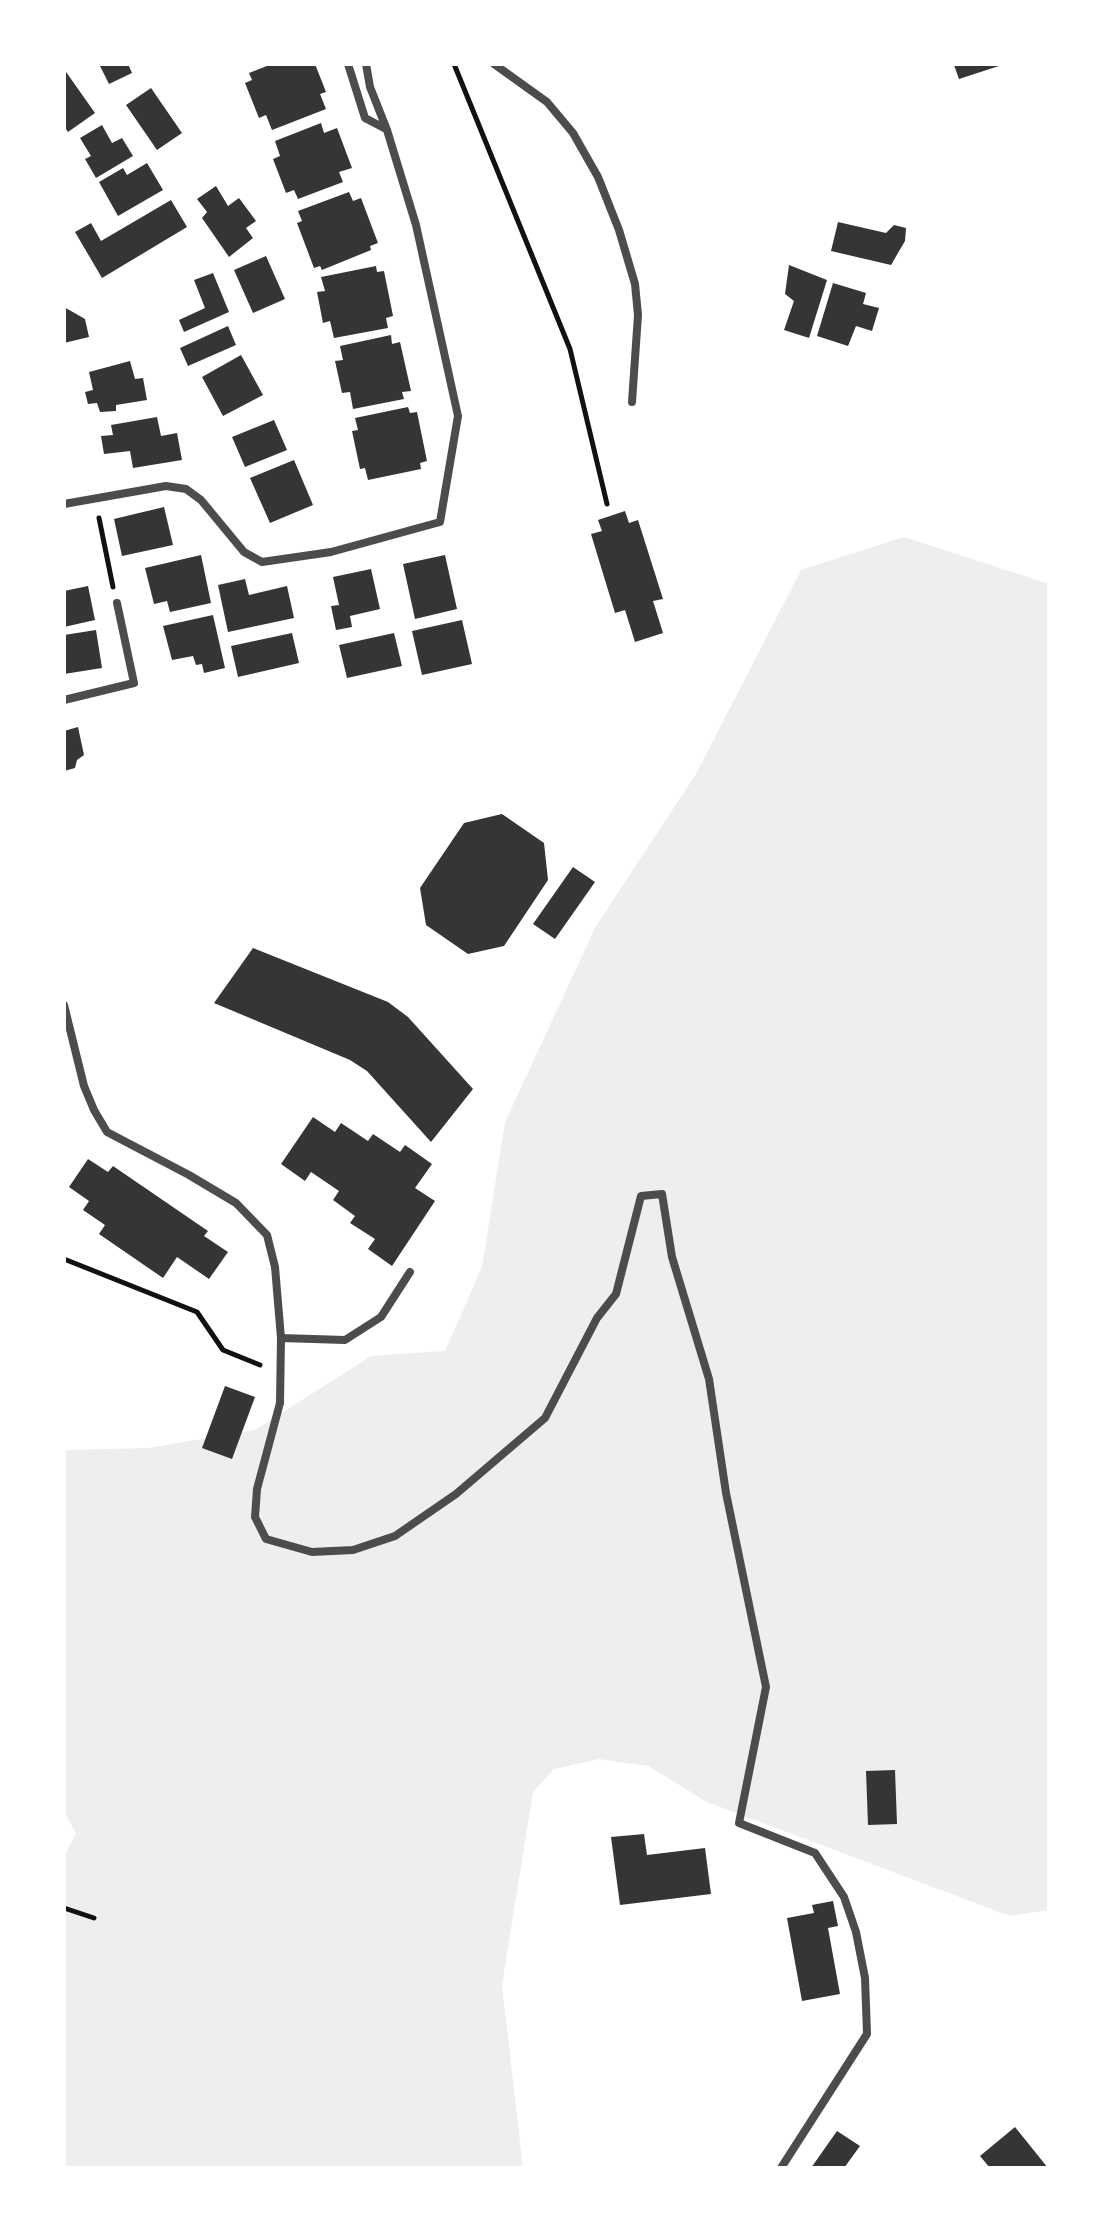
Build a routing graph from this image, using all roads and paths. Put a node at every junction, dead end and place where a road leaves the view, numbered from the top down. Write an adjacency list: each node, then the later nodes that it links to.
1 (348, 64): 5 (street)
2 (366, 64): 5 (street)
3 (454, 64): 9 (path)
4 (494, 64): 6 (street)
5 (387, 130): 7 (street)
6 (632, 402)
7 (95, 497): 8 (street); 10 (path)
8 (64, 504)
9 (607, 504)
10 (117, 603): 11 (street)
11 (64, 700)
12 (64, 1005): 15 (street)
13 (64, 1259): 16 (path)
14 (410, 1272): 15 (street)
15 (281, 1338): 16 (street)
16 (280, 1373): 19 (street)
17 (64, 1908): 18 (path)
18 (94, 1918)
19 (781, 2168)

